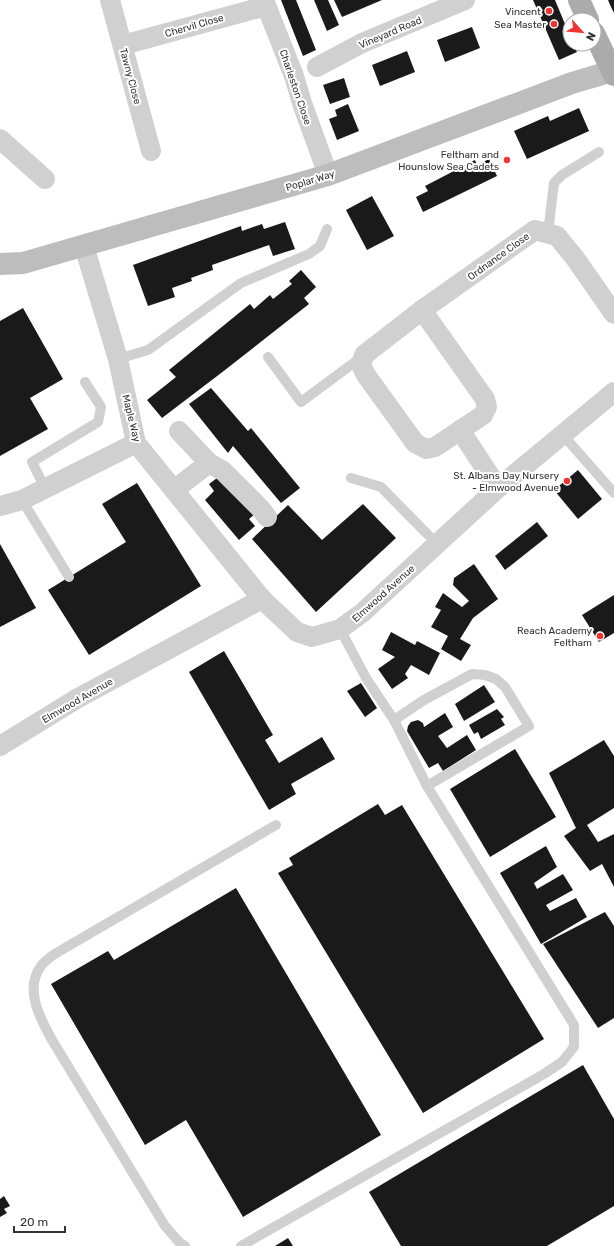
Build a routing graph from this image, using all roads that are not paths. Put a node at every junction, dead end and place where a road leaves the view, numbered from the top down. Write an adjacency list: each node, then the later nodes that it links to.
1 (110, 0): 6 (street, Tawny Close)
2 (465, 0): 8 (street, Vineyard Road)
3 (579, 0): 5 (main road)
4 (265, 3): 6 (street, Chervil Close); 13 (street, Charleston Close)
5 (584, 12)
6 (123, 45): 11 (street, Tawny Close)
7 (602, 49): 9 (main road)
8 (317, 67)
9 (613, 72): 13 (street, Poplar Way)
10 (0, 139): 14 (street)
11 (151, 152)
12 (599, 152): 16 (lane)
13 (328, 175): 17 (street, Poplar Way)
14 (45, 179)
15 (327, 229): 23 (lane)
16 (548, 233): 19 (street, Ordnance Close); 20 (street)
17 (84, 246): 18 (street, Poplar Way); 23 (street, Maple Way)
18 (0, 264)
19 (422, 310): 21 (street, Ordnance Close); 26 (street)
20 (614, 314)
21 (364, 355): 22 (lane); 26 (street)
22 (268, 357)
23 (118, 360): 29 (street, Maple Way)
24 (85, 382): 32 (lane)
25 (614, 392): 28 (street, Elmwood Avenue)
26 (460, 430): 33 (street)
27 (179, 431): 30 (street)
28 (563, 434): 33 (street, Elmwood Avenue); 35 (lane)
29 (136, 443): 32 (street); 34 (street, Maple Way)
30 (209, 463): 34 (street); 38 (street)
31 (351, 478): 39 (lane)
32 (46, 488): 36 (street)
33 (498, 488): 39 (street, Elmwood Avenue)
34 (174, 490): 41 (street, Maple Way)
35 (614, 493)
36 (22, 500): 37 (street); 40 (lane)
37 (0, 506)
38 (267, 517)
39 (437, 544): 42 (street, Elmwood Avenue)
40 (69, 577)
41 (262, 599): 42 (street, Elmwood Avenue); 44 (street, Elmwood Avenue)
42 (340, 629): 43 (lane)
43 (394, 720): 45 (lane); 45 (lane)
44 (0, 746)
45 (427, 786): 48 (lane)
46 (276, 825): 47 (lane)
47 (185, 1246)
48 (241, 1246)

